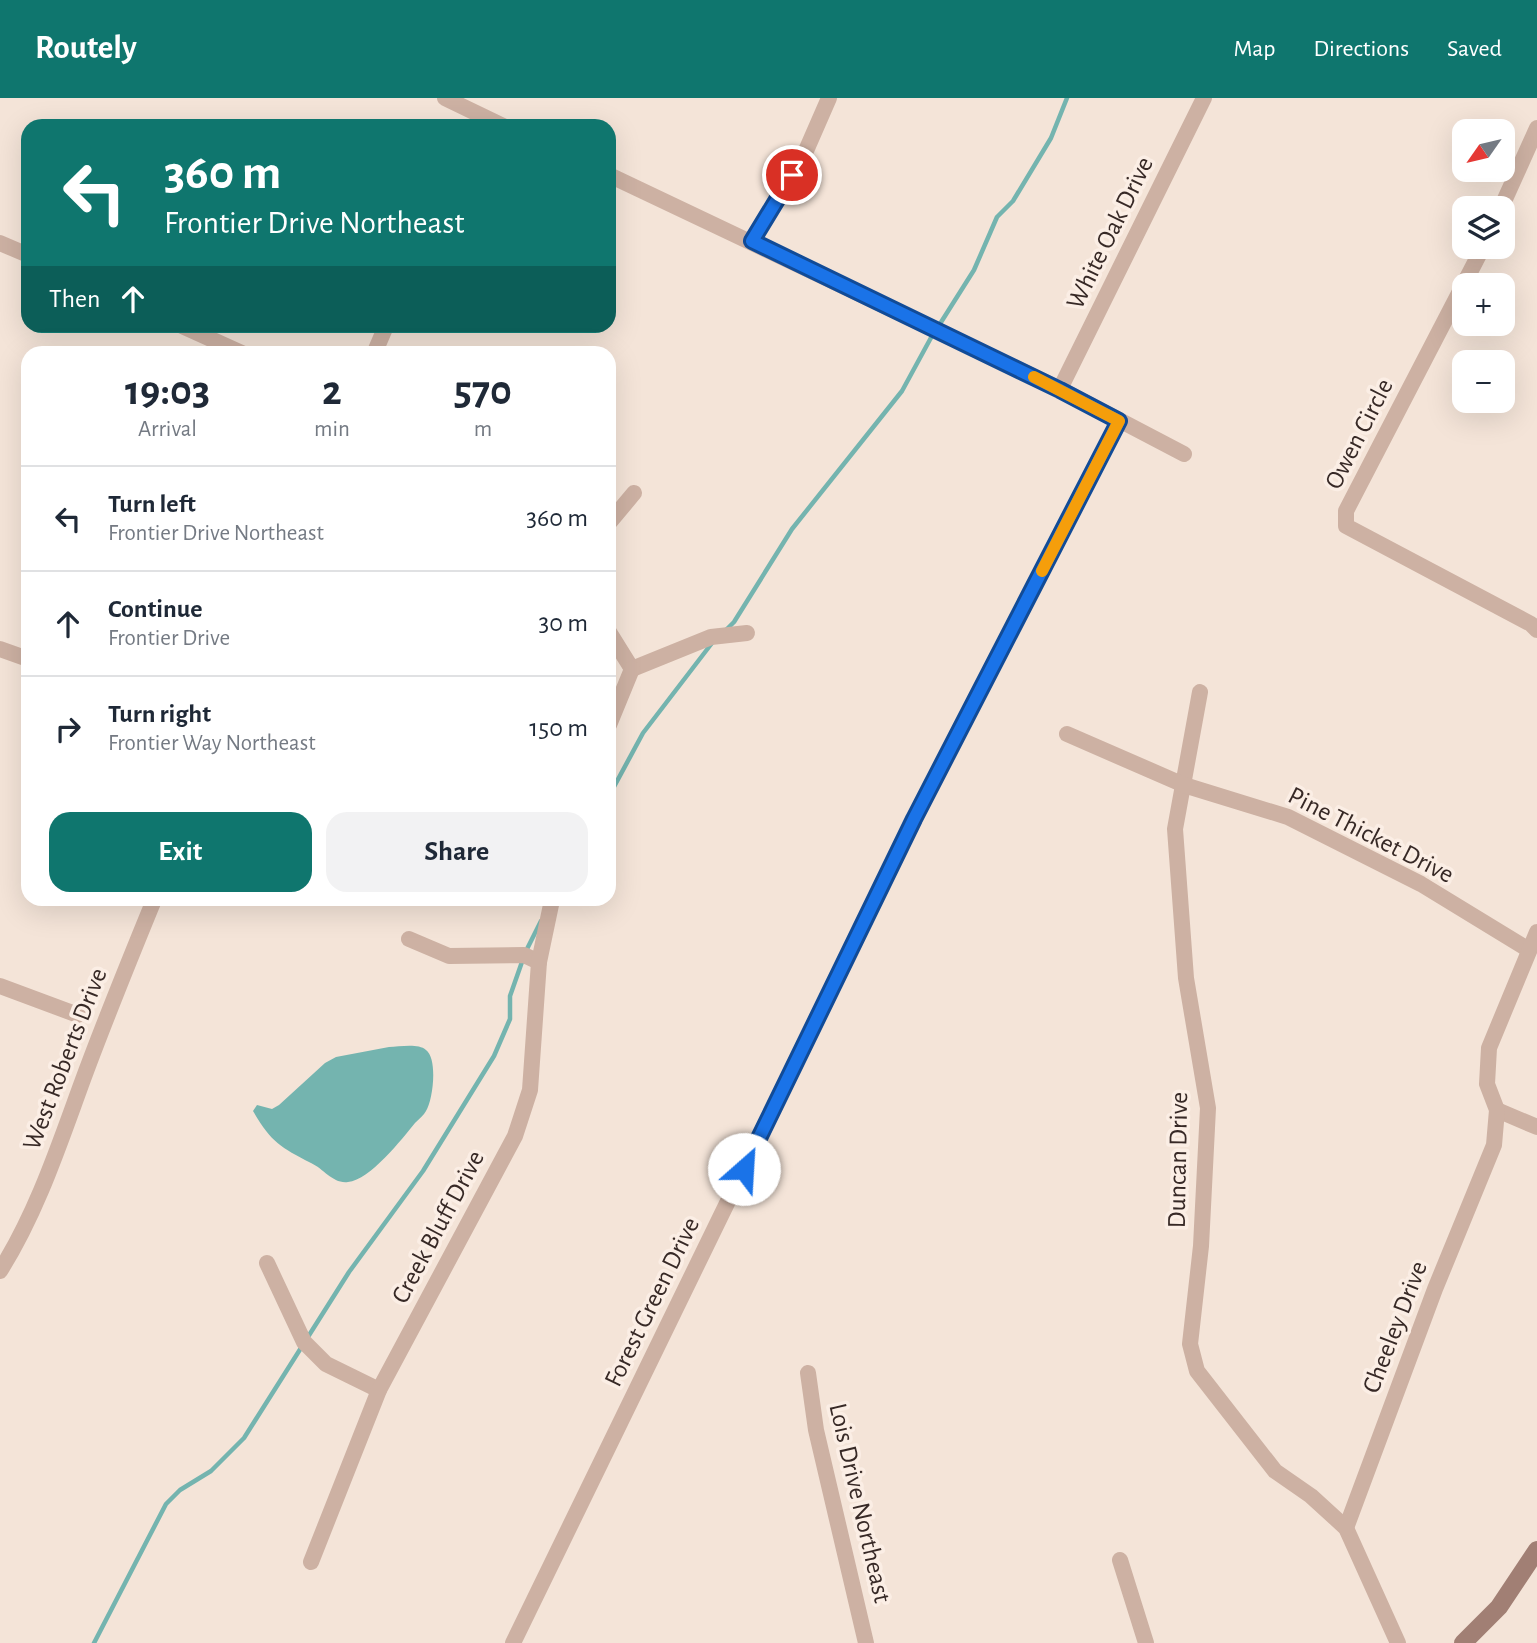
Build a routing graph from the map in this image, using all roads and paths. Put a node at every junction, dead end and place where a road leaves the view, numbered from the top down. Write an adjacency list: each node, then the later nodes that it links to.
1 (445, 98): 4 (street)
2 (830, 98): 8 (street)
3 (1204, 98): 14 (street, White Oak Drive)
4 (475, 119)
5 (1537, 128): 7 (street)
6 (616, 178): 8 (street)
7 (1506, 196)
8 (752, 241): 14 (street)
9 (0, 243): 10 (street)
10 (21, 252)
11 (1477, 259): 19 (street, Owen Circle)
12 (197, 333): 13 (street)
13 (226, 346)
14 (1060, 390): 15 (street)
15 (1119, 421): 16 (street); 47 (street, Forest Green Drive)
16 (1184, 454)
17 (634, 493): 18 (street)
18 (616, 515)
19 (1537, 630)
20 (747, 633): 24 (street)
21 (616, 643): 24 (street)
22 (0, 649): 23 (street)
23 (21, 656)
24 (632, 669): 26 (street)
25 (1200, 692): 28 (street, Duncan Drive)
26 (616, 708)
27 (1067, 734): 28 (street, Pine Thicket Drive)
28 (1184, 785): 33 (street, Pine Thicket Drive); 43 (street, Duncan Drive)
29 (152, 906): 40 (street, West Roberts Drive)
30 (551, 906): 34 (street, Creek Bluff Drive)
31 (1537, 932): 33 (street)
32 (409, 939): 34 (street)
33 (1529, 950): 37 (street)
34 (539, 962): 42 (street, Creek Bluff Drive)
35 (0, 986): 36 (street)
36 (78, 1015)
37 (1497, 1110): 38 (street); 43 (street, Cheeley Drive)
38 (1537, 1127)
39 (267, 1263): 42 (street)
40 (0, 1271)
41 (808, 1373): 48 (street, Lois Drive Northeast)
42 (379, 1390): 46 (street, Creek Bluff Drive)
43 (1346, 1528): 50 (street)
44 (1537, 1550): 51 (street)
45 (1120, 1560): 49 (street)
46 (311, 1562)
47 (513, 1643)
48 (866, 1643)
49 (1146, 1643)
50 (1398, 1643)
51 (1463, 1643)

